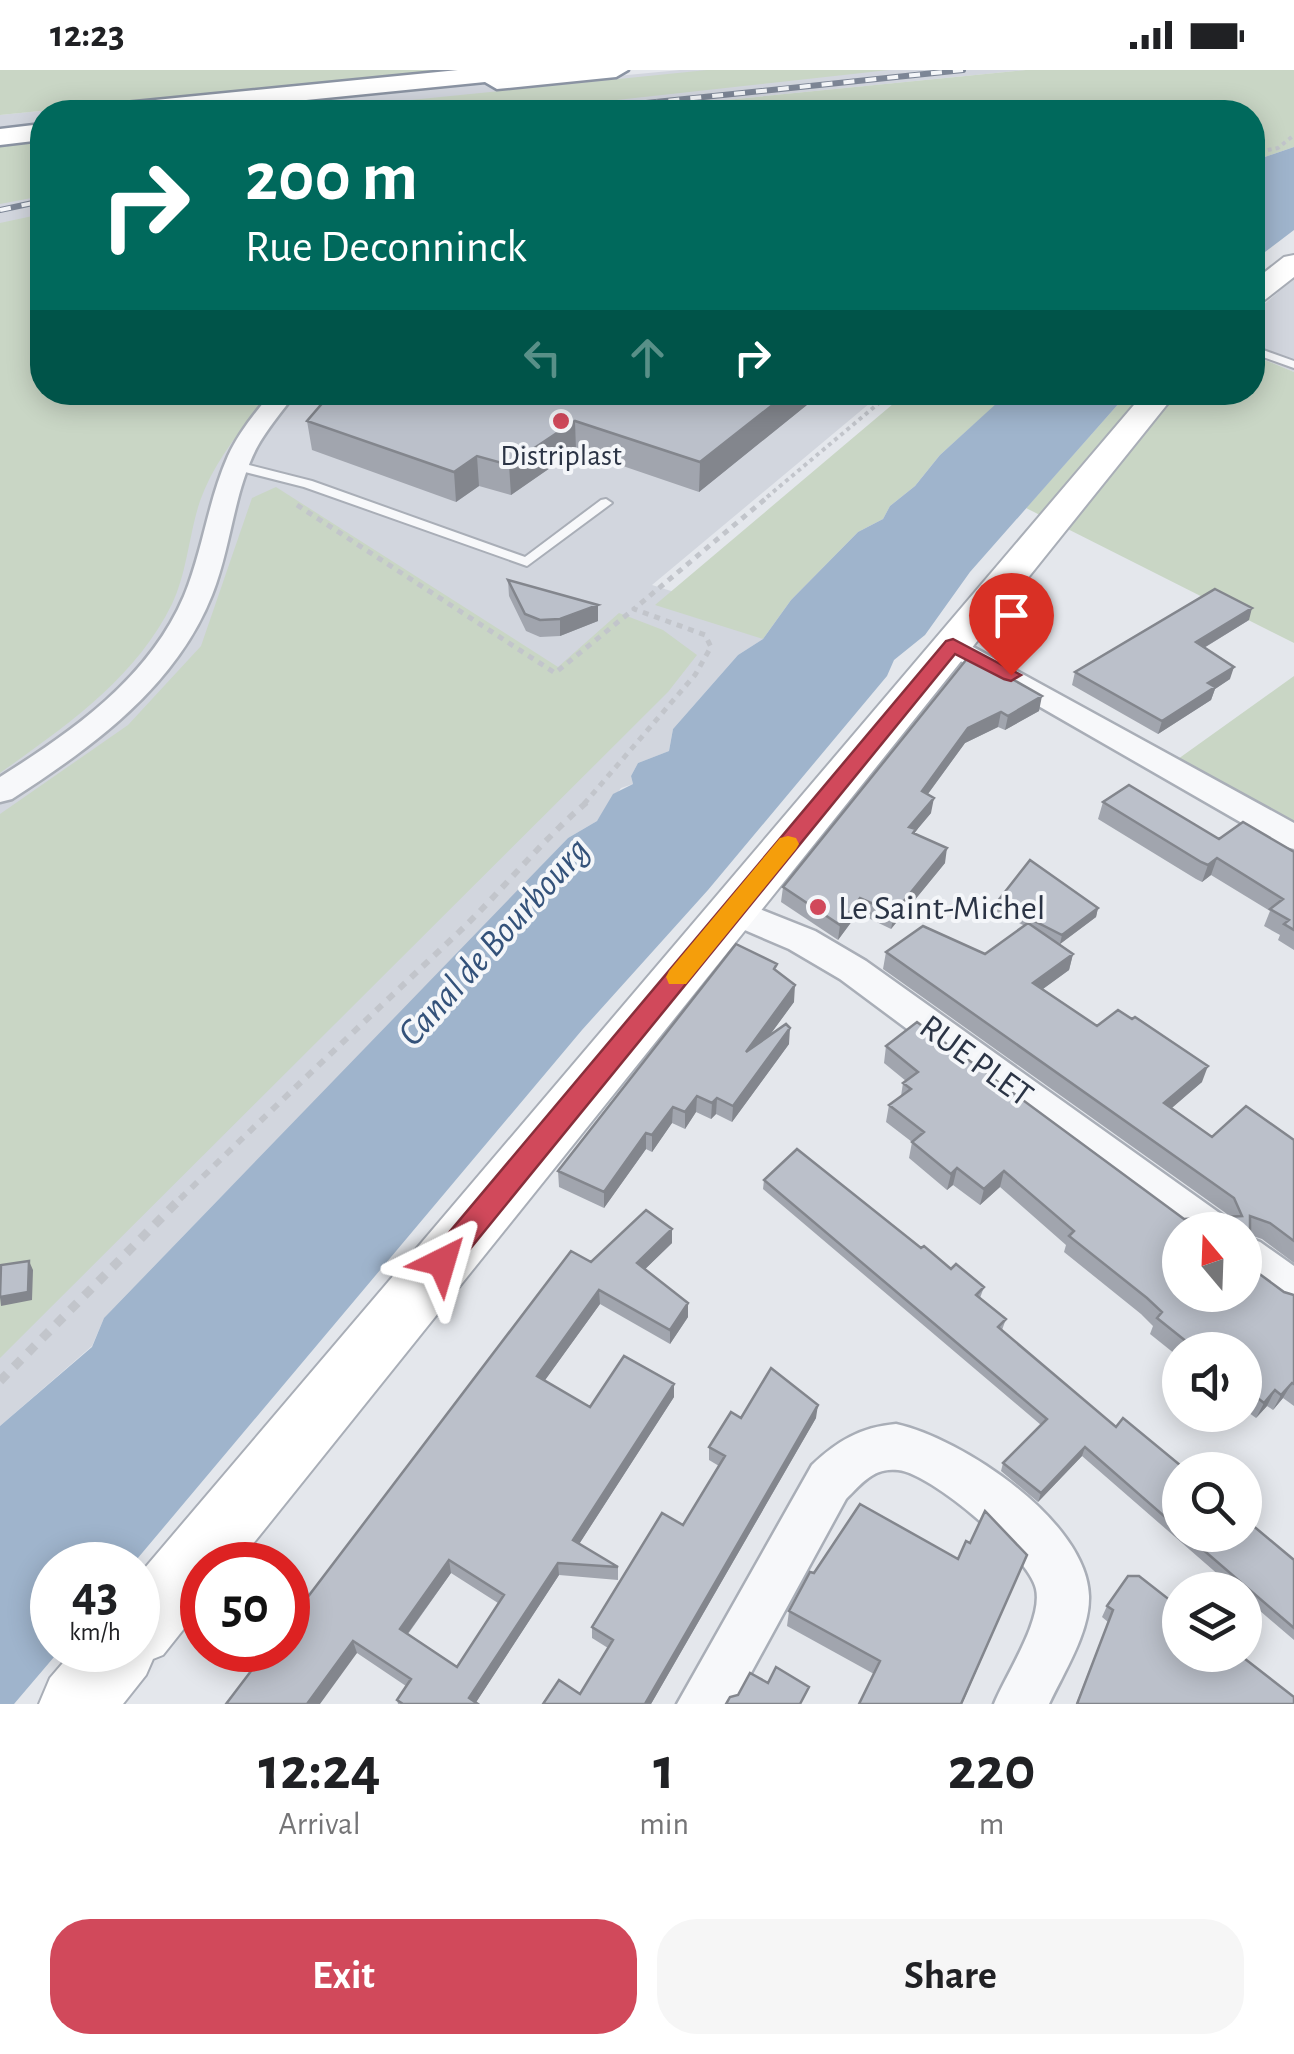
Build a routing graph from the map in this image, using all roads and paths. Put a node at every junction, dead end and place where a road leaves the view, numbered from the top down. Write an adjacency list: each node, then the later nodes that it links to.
1 (532, 70): 4 (highway)
2 (616, 70): 3 (highway)
3 (482, 84): 7 (highway); 8 (highway)
4 (314, 92): 5 (highway); 6 (highway)
5 (222, 100)
6 (234, 100)
7 (321, 100)
8 (333, 100)
9 (30, 119): 10 (highway)
10 (0, 122)
11 (30, 131): 12 (highway)
12 (0, 135)
13 (1294, 135): 14 (path)
14 (1265, 150)
15 (1294, 262): 16 (main road)
16 (1265, 285)
17 (1265, 354): 18 (lane)
18 (1294, 365)
19 (275, 405): 22 (street)
20 (877, 405): 25 (path)
21 (1151, 405): 26 (main road)
22 (237, 466): 23 (lane); 24 (street)
23 (606, 502)
24 (221, 511): 25 (path); 27 (street)
25 (634, 610): 33 (path)
26 (953, 645): 28 (street); 29 (main road)
27 (0, 792)
28 (1294, 838)
29 (732, 910): 30 (street, RUE PLET); 34 (main road)
30 (1185, 1212)
31 (1262, 1268): 32 (street)
32 (1294, 1291)
33 (0, 1382)
34 (160, 1603)
35 (103, 1672): 36 (main road)
36 (76, 1704)
37 (704, 1704): 38 (street)
38 (1020, 1704)

